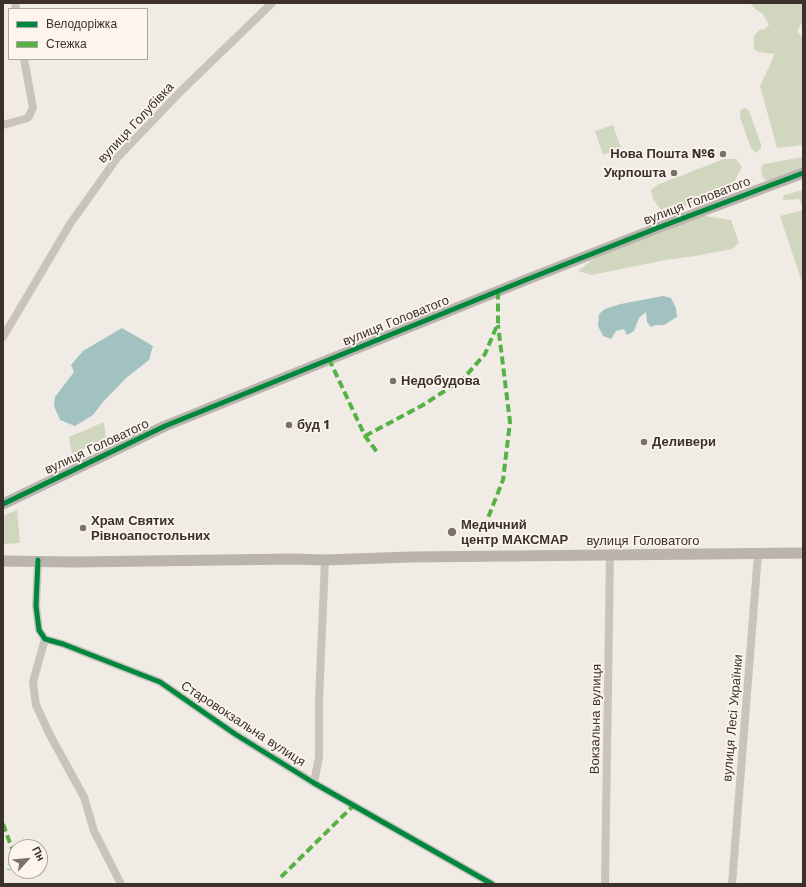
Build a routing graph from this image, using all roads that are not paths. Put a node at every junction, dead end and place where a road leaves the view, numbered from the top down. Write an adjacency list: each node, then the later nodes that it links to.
1 (272, 3): 5 (street, вулиця Голубівка)
2 (24, 60): 3 (street)
3 (3, 124)
4 (803, 173): 6 (street, вулиця Головатого)
5 (3, 337)
6 (3, 504)
7 (803, 553): 8 (street, вулиця Головатого)
8 (758, 554): 9 (street, вулиця Головатого); 18 (street, вулиця Лесі Українки)
9 (610, 555): 11 (street, вулиця Головатого); 17 (street, Вокзальна вулиця)
10 (38, 560): 11 (street, вулиця Головатого); 12 (street, вулиця Головатого); 13 (street)
11 (325, 560): 14 (street, Старовокзальна вулиця)
12 (3, 561)
13 (45, 639): 14 (street, Старовокзальна вулиця); 15 (street)
14 (314, 783): 16 (street, Старовокзальна вулиця)
15 (121, 884)
16 (492, 884)
17 (605, 884)
18 (732, 884)

